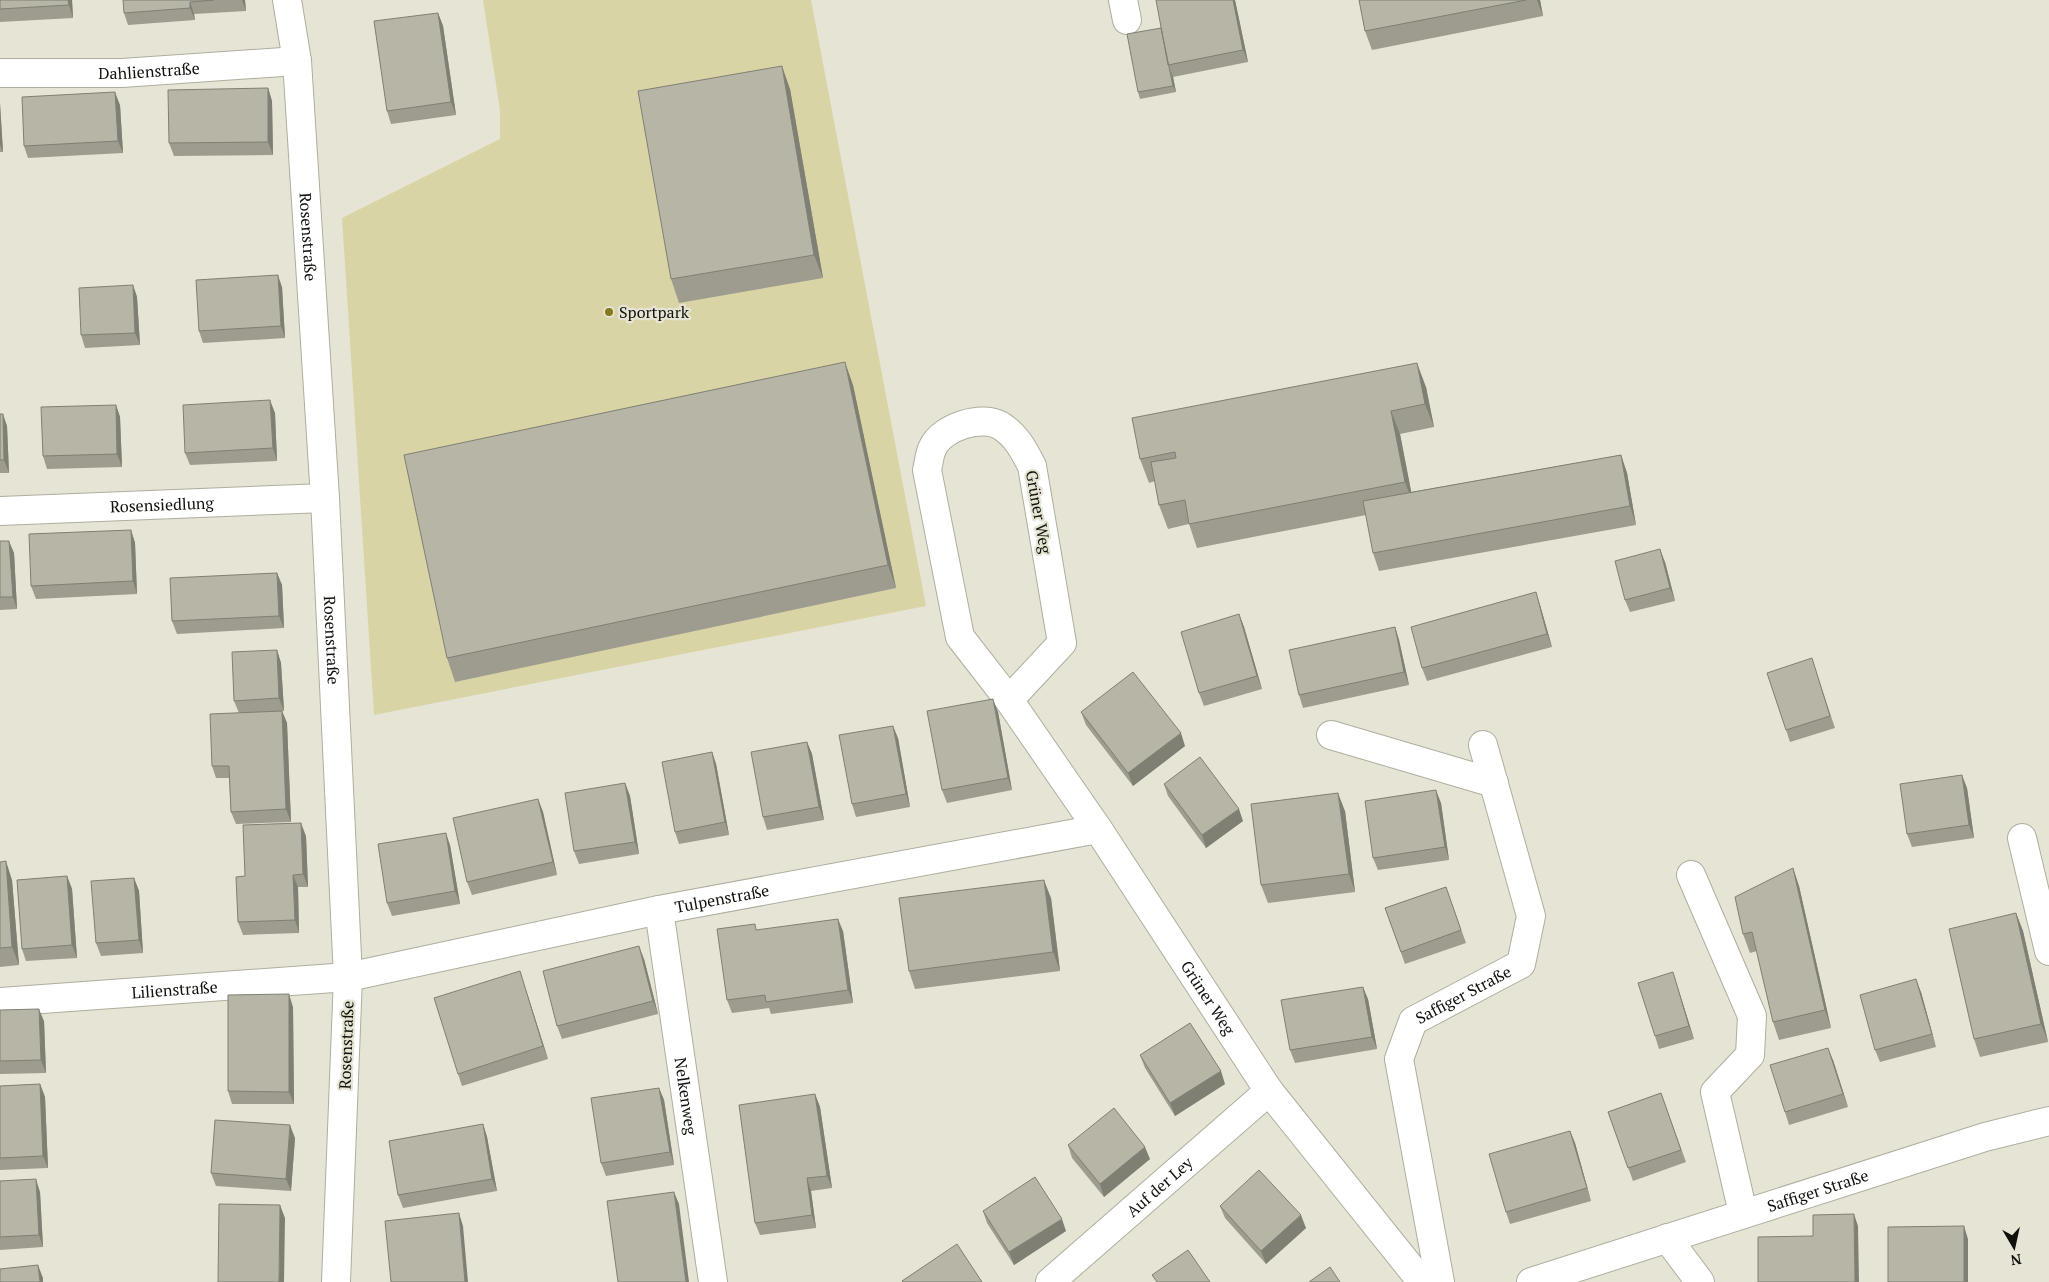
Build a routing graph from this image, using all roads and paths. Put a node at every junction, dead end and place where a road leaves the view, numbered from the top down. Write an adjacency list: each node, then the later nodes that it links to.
1 (287, 0): 2 (street, Rosenstraße)
2 (297, 61): 3 (street, Dahlienstraße); 4 (street, Rosenstraße)
3 (0, 73)
4 (325, 498): 5 (street, Rosensiedlung); 15 (street, Rosenstraße)
5 (0, 511)
6 (1010, 700): 6 (street, Grüner Weg); 10 (street, Grüner Weg)
7 (1331, 735): 9 (street)
8 (1483, 745): 9 (street, Saffiger Straße)
9 (1494, 783): 25 (street, Saffiger Straße)
10 (1098, 829): 13 (street, Tulpenstraße); 17 (street, Grüner Weg)
11 (2022, 838): 14 (street)
12 (1691, 875): 19 (street)
13 (659, 910): 15 (street, Tulpenstraße); 22 (street, Nelkenweg)
14 (2049, 951)
15 (348, 977): 16 (street, Lilienstraße); 21 (street, Rosenstraße)
16 (0, 1002)
17 (1270, 1091): 23 (street, Auf der Ley); 24 (street, Grüner Weg)
18 (2049, 1120): 19 (street, Saffiger Straße)
19 (1743, 1213): 20 (street, Saffiger Straße)
20 (1668, 1238): 26 (street, Saffiger Straße); 27 (street)
21 (336, 1282)
22 (713, 1282)
23 (1050, 1282)
24 (1422, 1282)
25 (1440, 1282)
26 (1531, 1282)
27 (1700, 1282)

